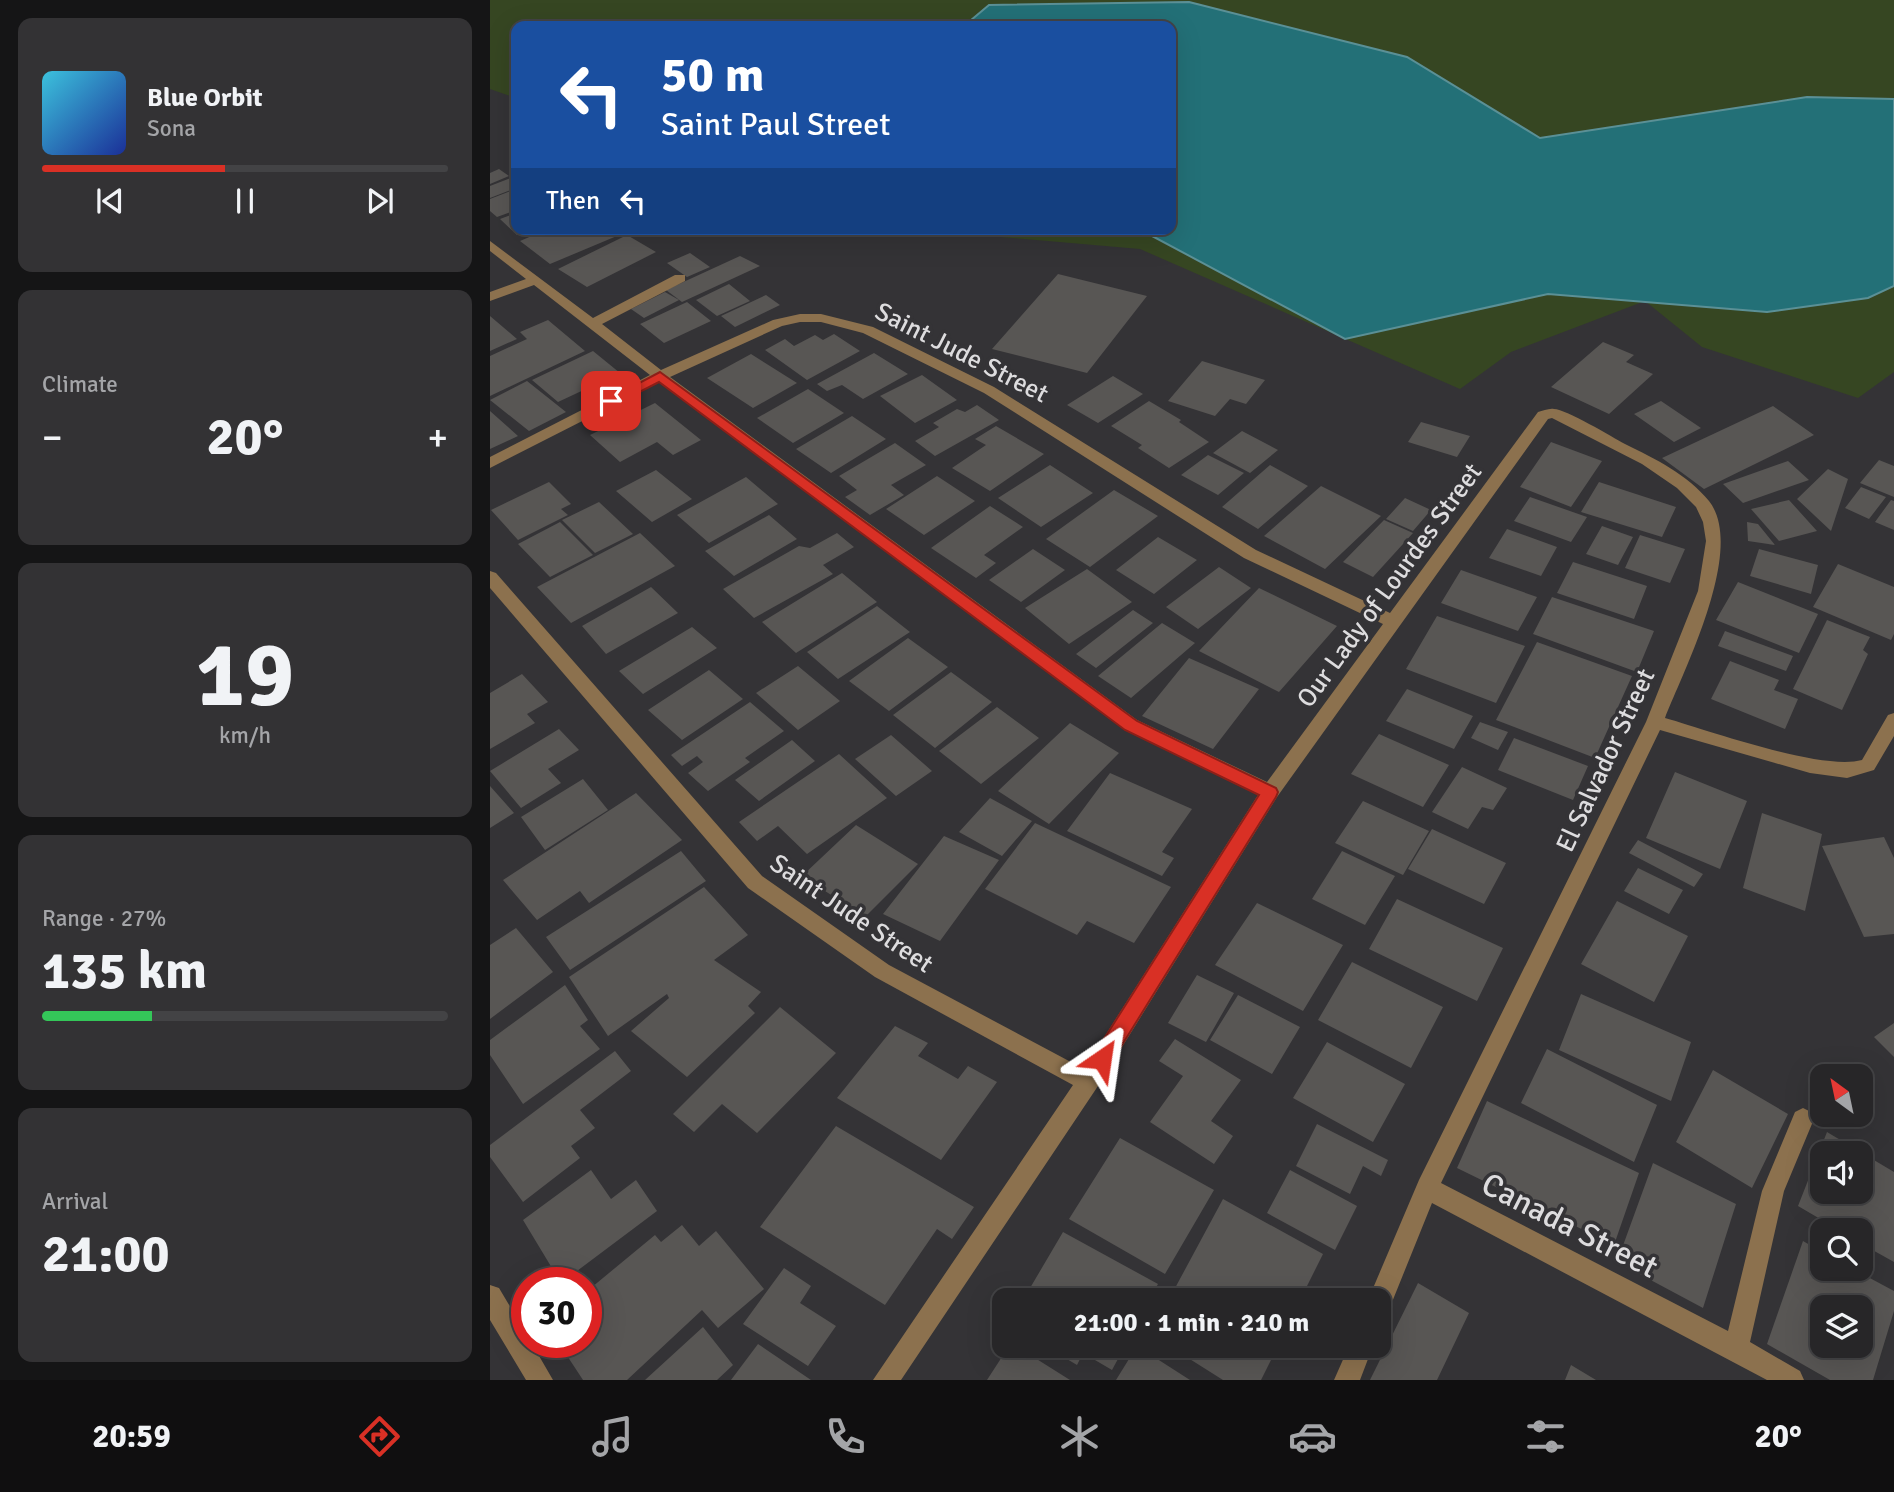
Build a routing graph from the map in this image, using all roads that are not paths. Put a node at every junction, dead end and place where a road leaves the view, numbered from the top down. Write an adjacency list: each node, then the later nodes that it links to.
1 (490, 246): 3 (street)
2 (680, 278): 5 (street)
3 (535, 280): 4 (street); 5 (street)
4 (490, 297)
5 (592, 324): 6 (street)
6 (660, 376): 8 (street, Saint Jude Street); 10 (street, Saint Jude Street); 13 (street)
7 (1551, 412): 10 (street, Our Lady of Lourdes Street); 12 (street, El Salvador Street)
8 (490, 463)
9 (490, 577): 14 (street, Saint Jude Street)
10 (1392, 621): 13 (street, Our Lady of Lourdes Street)
11 (1894, 720): 12 (street)
12 (1655, 722): 16 (street, El Salvador Street)
13 (1270, 792): 14 (street, Our Lady of Lourdes Street)
14 (1088, 1082): 22 (street, Our Lady of Lourdes Street)
15 (1803, 1119): 19 (street)
16 (1427, 1188): 17 (street); 19 (street, Canada Street)
17 (1385, 1288)
18 (490, 1297): 21 (street)
19 (1736, 1348): 24 (street, Canada Street)
20 (1356, 1358): 23 (street)
21 (540, 1380)
22 (886, 1380)
23 (1347, 1380)
24 (1791, 1380)

